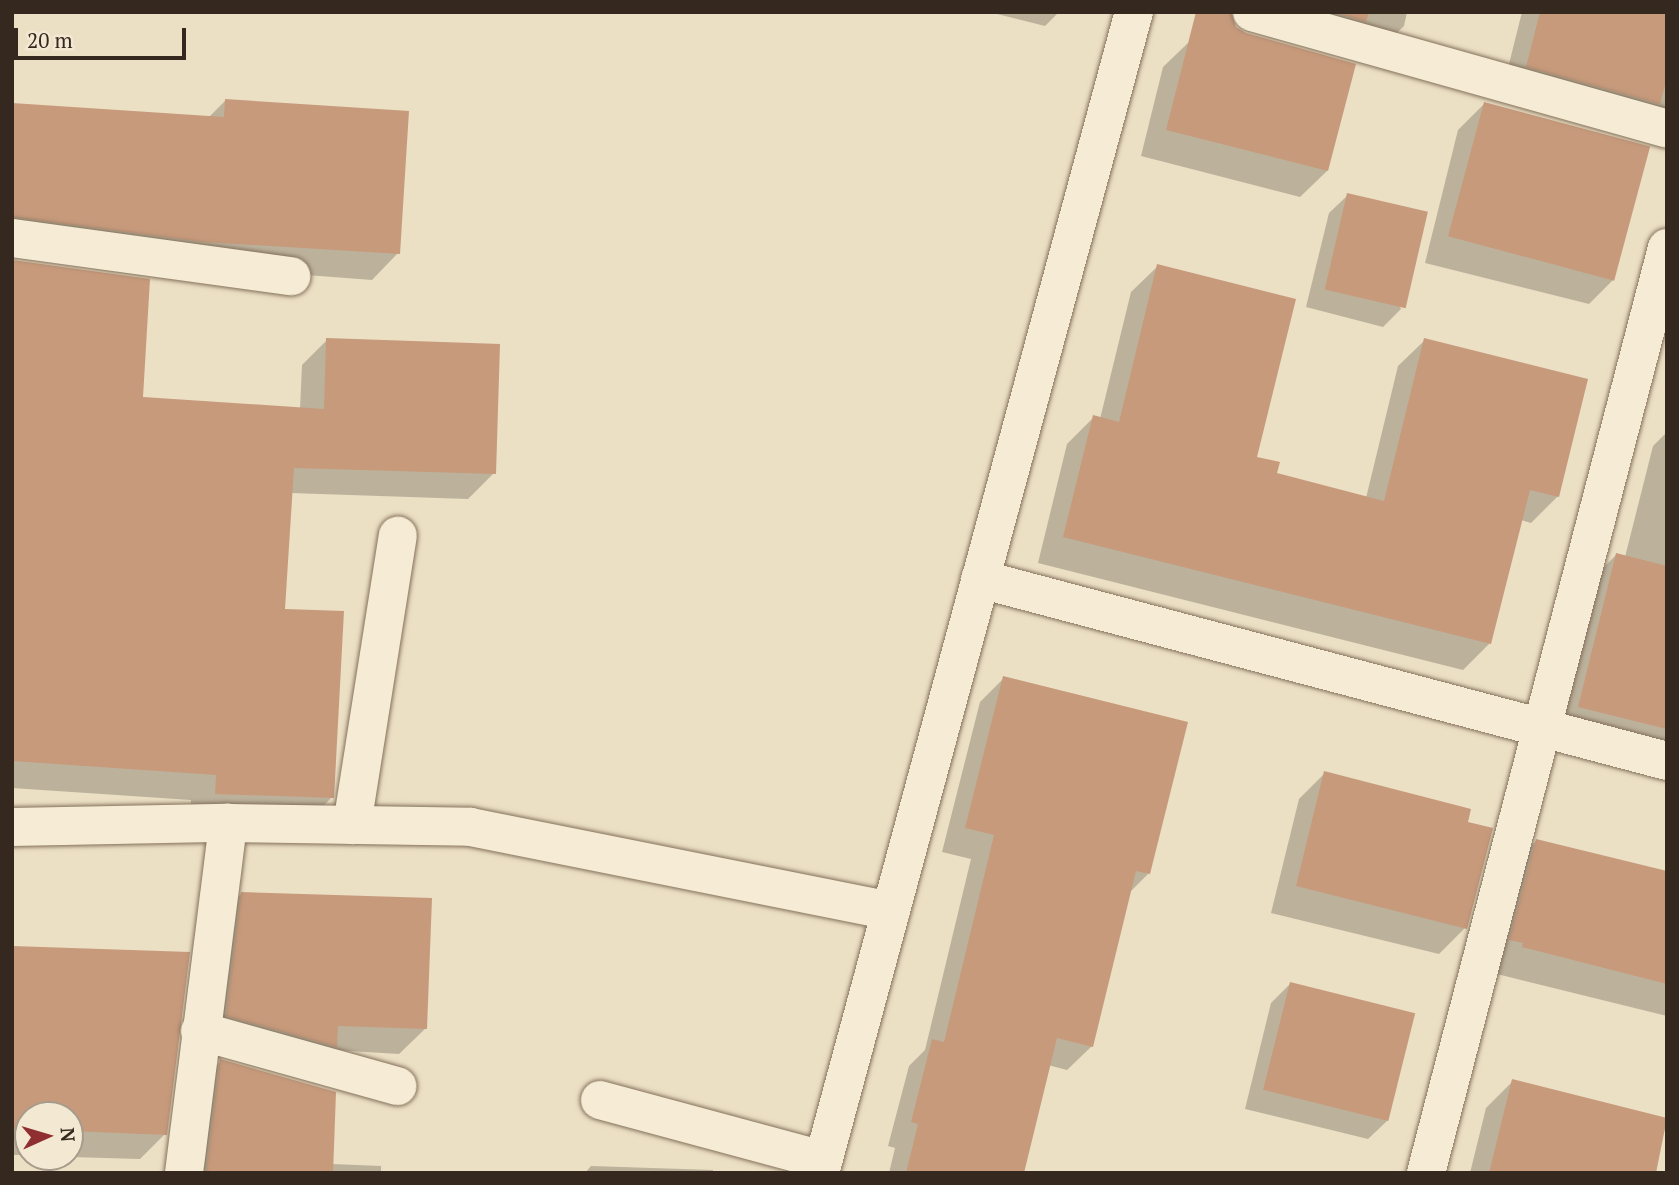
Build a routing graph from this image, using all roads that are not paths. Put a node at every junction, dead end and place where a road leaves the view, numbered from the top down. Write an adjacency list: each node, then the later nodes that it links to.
1 (1134, 12): 8 (street)
2 (1252, 12): 3 (street)
3 (1667, 130)
4 (12, 238): 6 (street)
5 (1667, 248): 9 (street)
6 (291, 276)
7 (398, 536): 12 (street)
8 (981, 579): 9 (street); 14 (street)
9 (1546, 726): 10 (street); 20 (street)
10 (1667, 761)
11 (228, 822): 12 (street); 13 (street); 15 (street)
12 (352, 825): 14 (street)
13 (12, 827)
14 (891, 911): 18 (street)
15 (200, 1031): 16 (street); 19 (street)
16 (397, 1086)
17 (600, 1100): 18 (street)
18 (822, 1166)
19 (184, 1173)
20 (1426, 1173)

